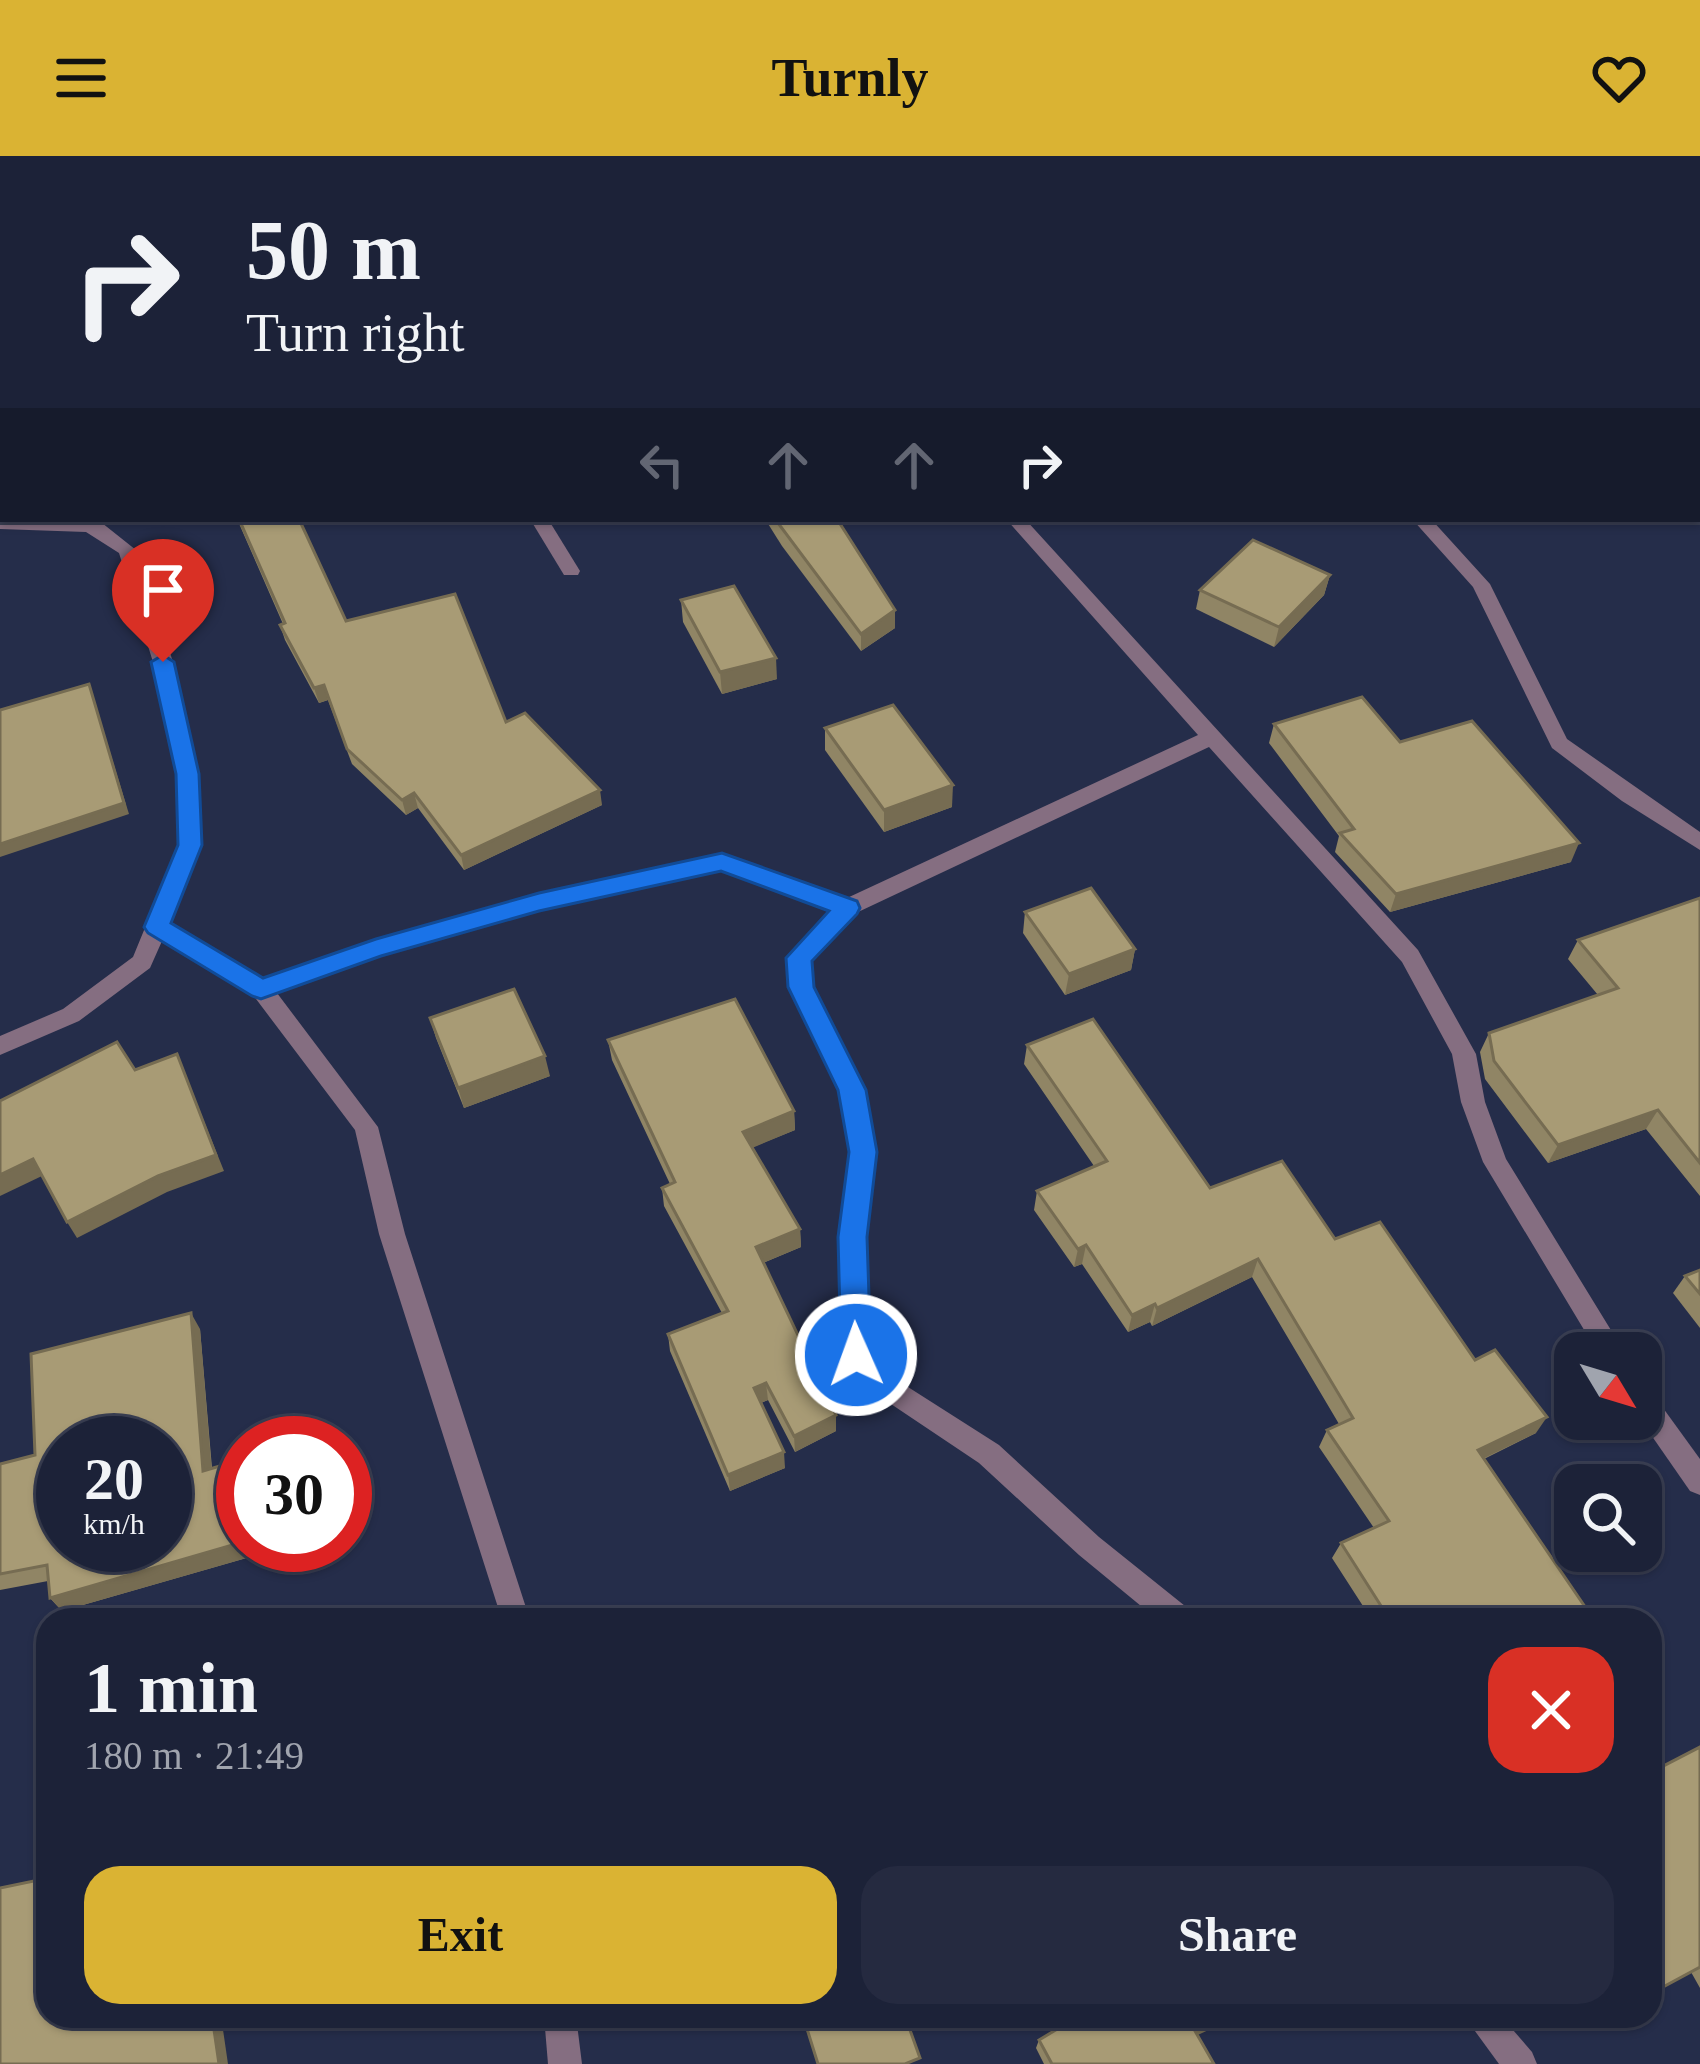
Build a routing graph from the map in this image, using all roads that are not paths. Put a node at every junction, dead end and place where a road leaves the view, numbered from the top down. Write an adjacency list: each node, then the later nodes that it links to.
1 (89, 522): 5 (street); 10 (street)
2 (541, 522): 6 (street)
3 (1018, 522): 7 (street)
4 (1424, 522): 8 (street)
5 (0, 523)
6 (571, 572)
7 (1212, 736): 9 (street); 13 (street)
8 (1700, 842)
9 (848, 908): 11 (street); 17 (street)
10 (157, 927): 11 (street); 12 (street)
11 (261, 989): 16 (street)
12 (0, 1046)
13 (1599, 1332)
14 (1662, 1429): 15 (street)
15 (1700, 1483)
16 (512, 1608)
17 (1165, 1608)
18 (561, 2028): 20 (street)
19 (1490, 2028): 21 (street)
20 (565, 2064)
21 (1520, 2064)

